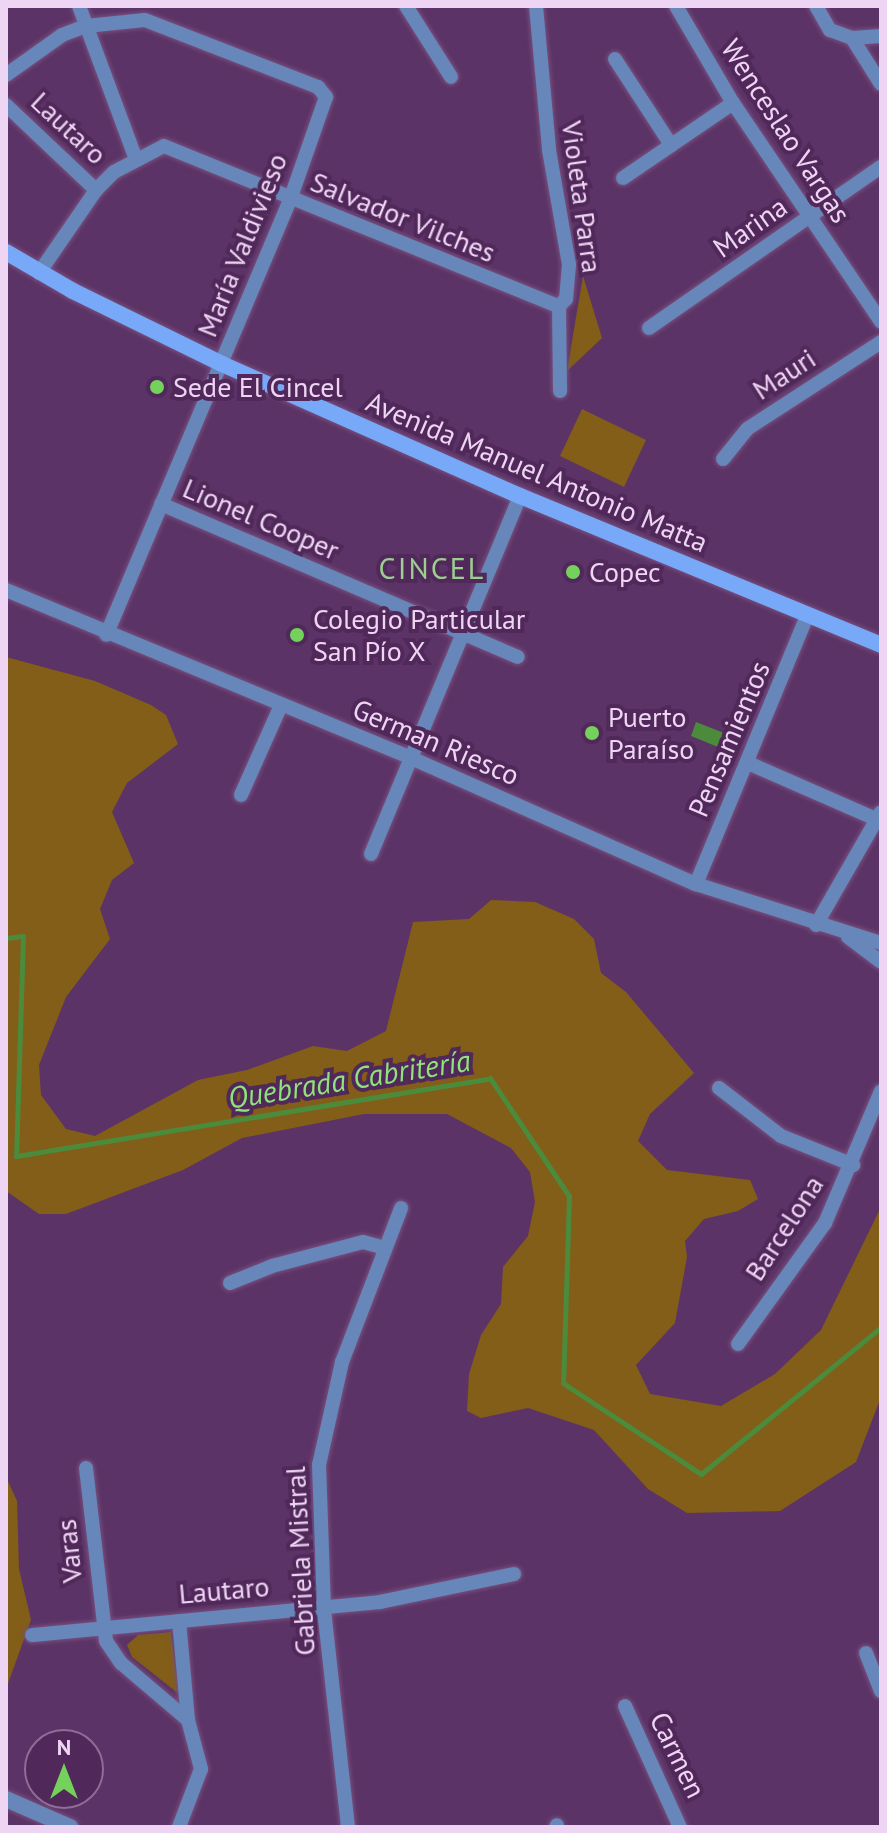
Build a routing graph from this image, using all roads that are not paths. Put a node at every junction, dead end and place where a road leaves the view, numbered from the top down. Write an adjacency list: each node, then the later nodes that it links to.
1 (79, 6): 6 (street)
2 (406, 6): 11 (street)
3 (536, 6): 24 (street, Violeta Parra)
4 (676, 6): 13 (street, Wenceslao Vargas)
5 (816, 6): 8 (street)
6 (86, 26): 10 (street); 16 (street); 20 (street, María Valdivieso)
7 (881, 36): 8 (street)
8 (852, 38): 12 (street)
9 (615, 59): 15 (street)
10 (6, 75)
11 (451, 77)
12 (881, 84)
13 (733, 103): 15 (street); 21 (street, Wenceslao Vargas)
14 (6, 105): 19 (street, Lautaro)
15 (671, 145): 18 (street)
16 (138, 157): 19 (street); 20 (street, Salvador Vilches)
17 (881, 167): 21 (street, Marina)
18 (623, 178)
19 (96, 190): 23 (street)
20 (290, 200): 24 (street, Salvador Vilches); 28 (street, María Valdivieso)
21 (810, 217): 25 (street, Wenceslao Vargas); 26 (street, Marina)
22 (6, 252): 23 (main road, Avenida Manuel Antonio Matta)
23 (39, 273): 28 (main road, Avenida Manuel Antonio Matta)
24 (559, 306): 29 (street, Violeta Parra)
25 (881, 322)
26 (649, 328)
27 (881, 342): 30 (street, Mauri)
28 (222, 364): 31 (main road, Avenida Manuel Antonio Matta); 32 (street, María Valdivieso)
29 (560, 391)
30 (723, 459)
31 (520, 496): 34 (main road, Avenida Manuel Antonio Matta); 35 (street)
32 (161, 504): 35 (street, Lionel Cooper); 36 (street, María Valdivieso)
33 (6, 590): 36 (street, German Riesco)
34 (808, 614): 37 (main road, Avenida Manuel Antonio Matta); 41 (street, Pensamientos)
35 (463, 633): 38 (street, Lionel Cooper); 40 (street)
36 (106, 635): 39 (street, German Riesco)
37 (881, 645)
38 (518, 657)
39 (281, 705): 40 (street, German Riesco); 42 (street)
40 (411, 758): 44 (street); 45 (street, German Riesco)
41 (748, 763): 43 (street); 45 (street, Pensamientos)
42 (241, 795)
43 (879, 816): 46 (street)
44 (371, 854)
45 (696, 884): 46 (street, German Riesco)
46 (816, 925): 47 (street, German Riesco)
47 (848, 937): 48 (street, German Riesco); 49 (street, German Riesco)
48 (881, 943)
49 (881, 962)
50 (719, 1088): 52 (street)
51 (881, 1091): 52 (street, Barcelona)
52 (853, 1165): 56 (street, Barcelona)
53 (401, 1208): 54 (street, Gabriela Mistral)
54 (385, 1248): 55 (street); 59 (street, Gabriela Mistral)
55 (230, 1283)
56 (738, 1344)
57 (86, 1468): 61 (street, Varas)
58 (514, 1574): 59 (street, Lautaro)
59 (324, 1608): 60 (street, Lautaro); 70 (street, Gabriela Mistral)
60 (179, 1621): 61 (street, Lautaro); 66 (street)
61 (104, 1628): 62 (street, Lautaro); 66 (street)
62 (32, 1635)
63 (866, 1653): 64 (street)
64 (881, 1691)
65 (625, 1706): 71 (street, Carmen)
66 (188, 1720): 69 (street)
67 (6, 1799): 68 (street)
68 (70, 1827)
69 (179, 1827)
70 (348, 1827)
71 (680, 1827)

